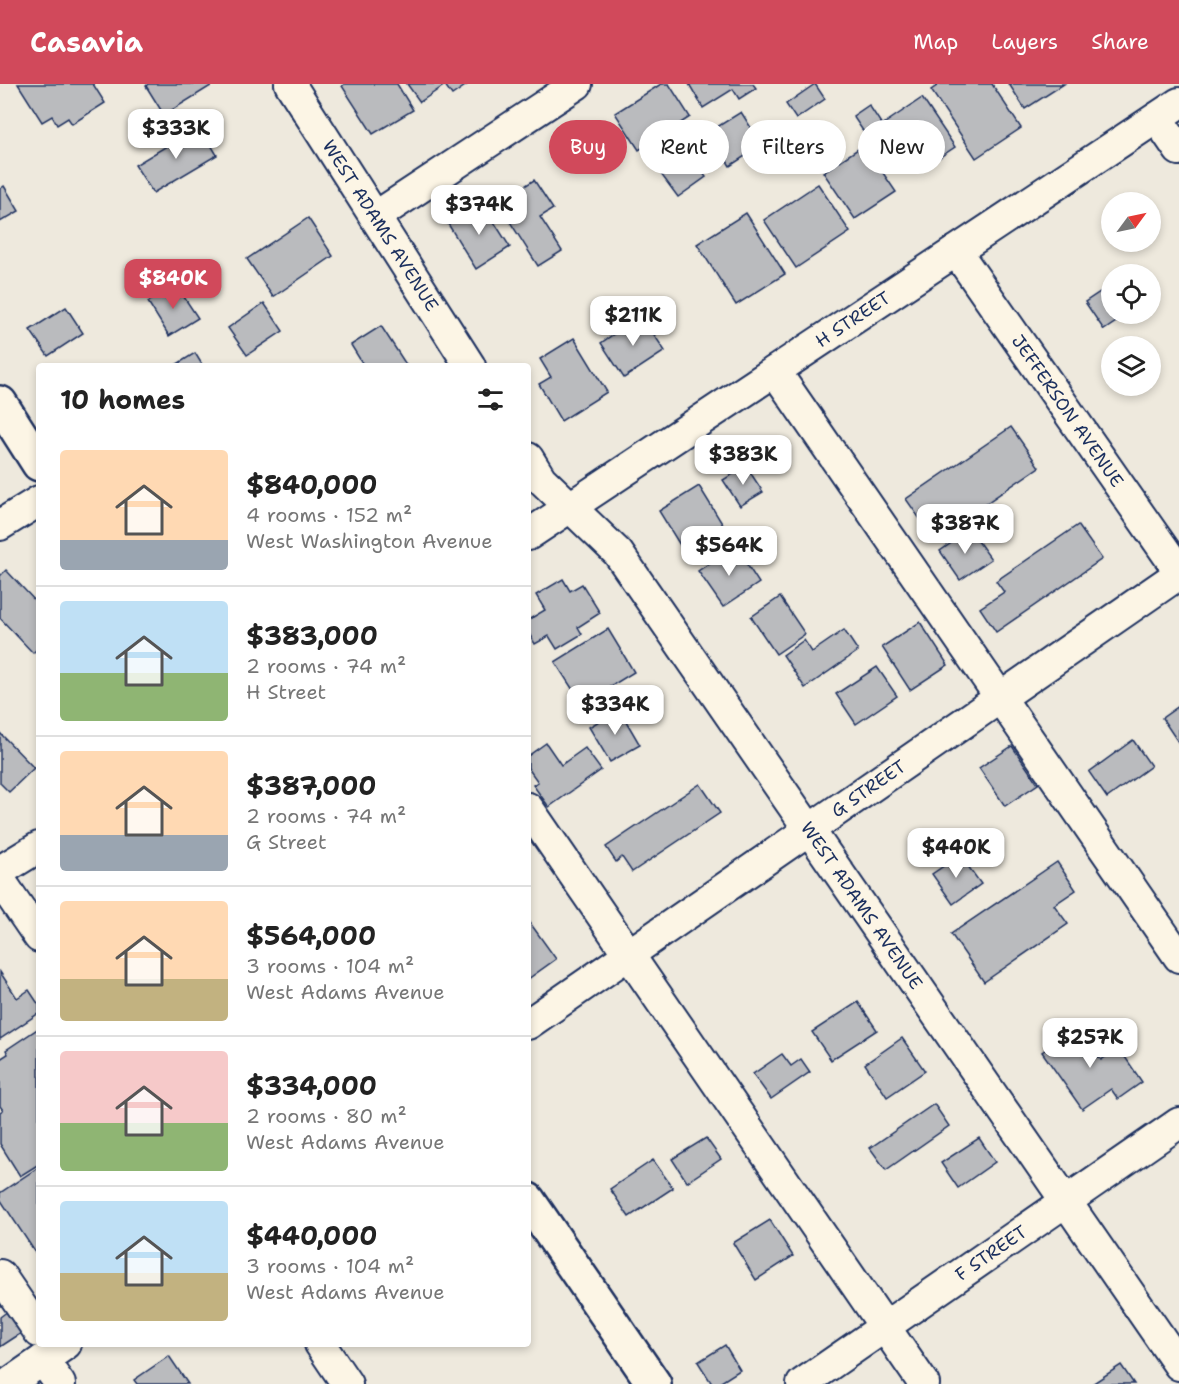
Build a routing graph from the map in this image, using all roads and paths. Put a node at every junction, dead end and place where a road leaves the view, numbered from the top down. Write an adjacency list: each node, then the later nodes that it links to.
1 (290, 84): 5 (street, WEST ADAMS AVENUE)
2 (577, 84): 5 (street)
3 (1168, 111): 4 (street); 6 (street, H STREET)
4 (1179, 150)
5 (375, 217): 7 (street, WEST ADAMS AVENUE)
6 (956, 251): 8 (street, H STREET); 16 (street, JEFFERSON AVENUE)
7 (468, 363)
8 (776, 371): 13 (street, H STREET); 17 (street)
9 (0, 403): 10 (main road)
10 (36, 459)
11 (531, 463): 13 (street, WEST ADAMS AVENUE)
12 (36, 503): 14 (street)
13 (571, 506): 15 (street, H STREET); 19 (street, WEST ADAMS AVENUE)
14 (0, 525)
15 (531, 533)
16 (1179, 572): 17 (street, G STREET)
17 (1000, 698): 19 (street, G STREET); 25 (street)
18 (531, 812): 24 (street)
19 (809, 830): 24 (street, G STREET); 28 (street, WEST ADAMS AVENUE)
20 (36, 850): 21 (street)
21 (0, 871)
22 (0, 880): 23 (street)
23 (36, 933)
24 (628, 955): 26 (street, G STREET); 32 (street)
25 (1179, 957)
26 (531, 1022)
27 (1179, 1123): 28 (street, F STREET)
28 (1065, 1201): 32 (street, F STREET); 36 (street, WEST ADAMS AVENUE)
29 (531, 1204): 40 (main road)
30 (0, 1275): 31 (street)
31 (36, 1326)
32 (885, 1326): 41 (street, F STREET); 42 (street)
33 (49, 1347): 37 (street)
34 (50, 1347): 38 (street)
35 (322, 1347): 39 (street)
36 (1179, 1365)
37 (8, 1384)
38 (60, 1384)
39 (347, 1384)
40 (654, 1384)
41 (802, 1384)
42 (924, 1384)

